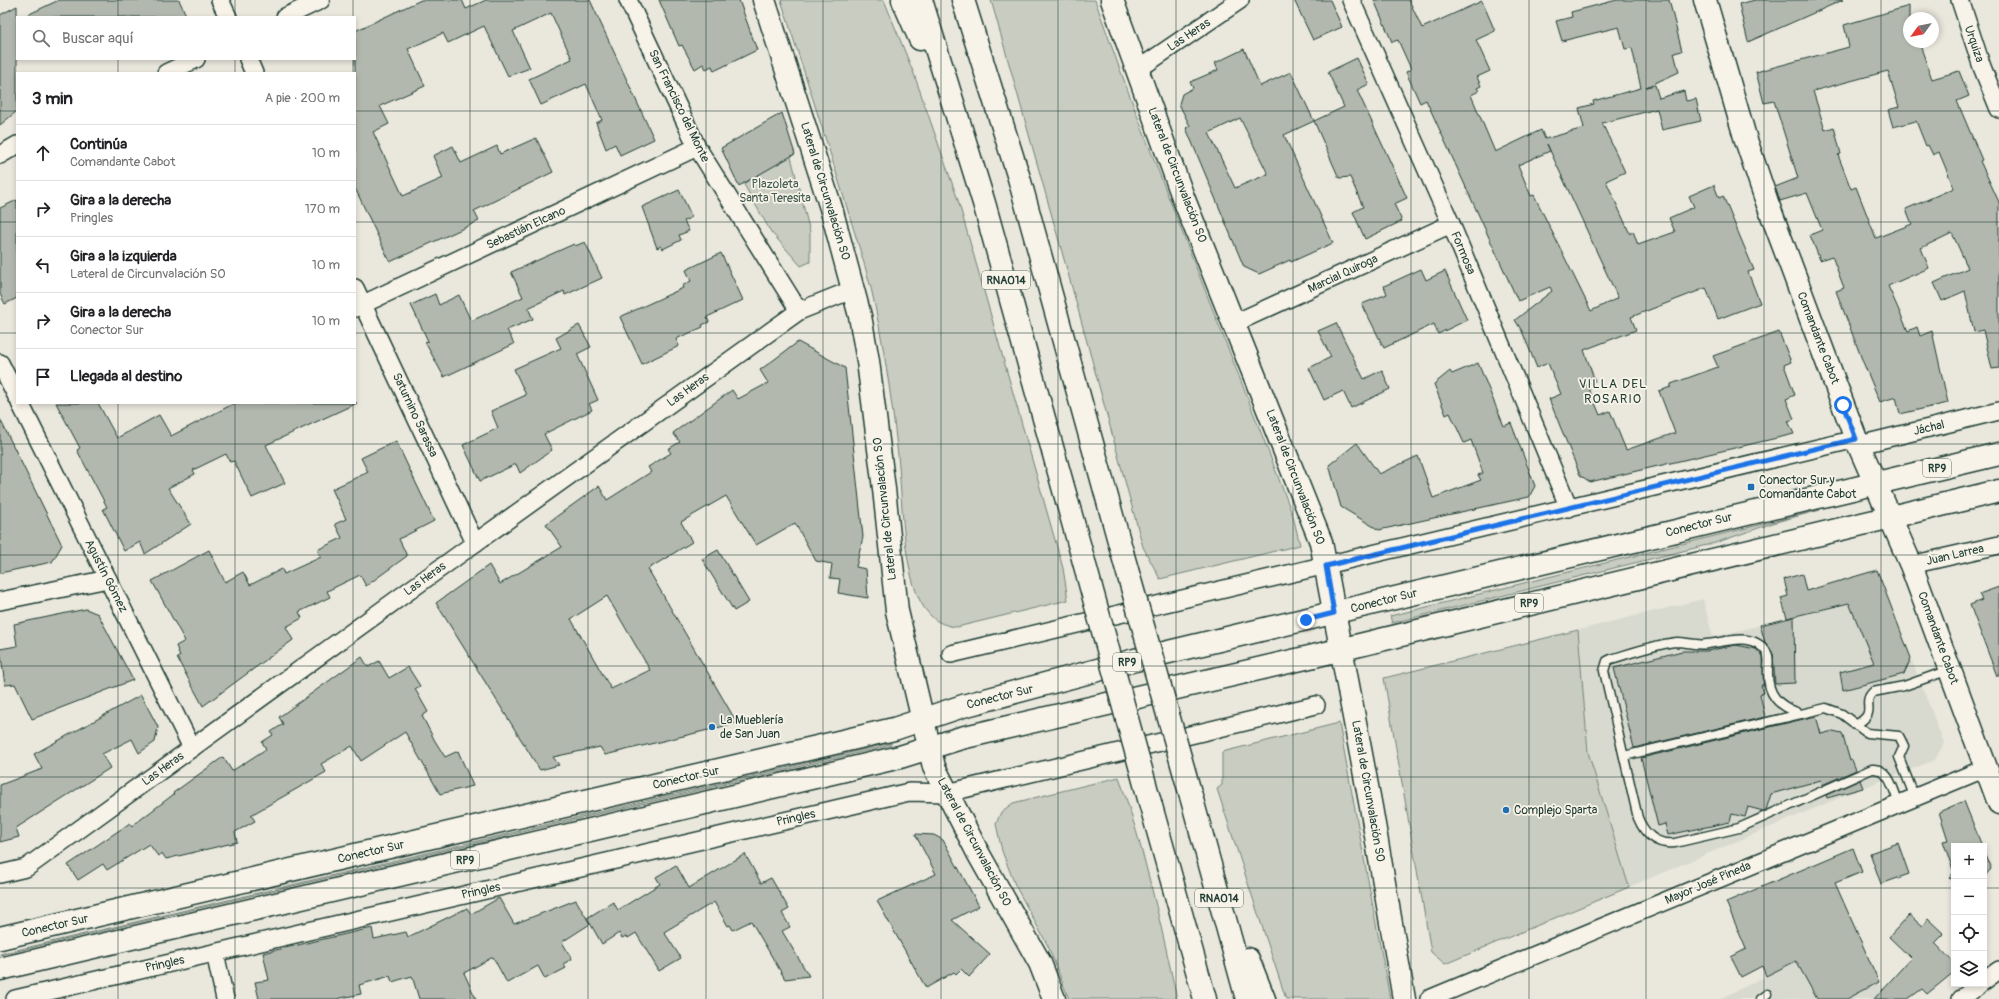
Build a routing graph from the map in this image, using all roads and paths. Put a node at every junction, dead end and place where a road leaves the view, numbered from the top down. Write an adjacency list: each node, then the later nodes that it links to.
1 (220, 0): 13 (street)
2 (321, 0): 14 (street)
3 (628, 0): 23 (street, San Francisco del Monte)
4 (764, 0): 26 (main road, Lateral de Circunvalación SO)
5 (903, 0): 21 (main road)
6 (921, 0): 21 (main road, RNA014)
7 (1112, 0): 17 (main road, Lateral de Circunvalación SO)
8 (1240, 0): 17 (street, Las Heras)
9 (1351, 0): 25 (street, Formosa)
10 (1705, 0): 35 (main road, Comandante Cabot)
11 (1960, 0): 20 (street, Urquiza)
12 (964, 2): 62 (main road, RNA014, bridge)
13 (228, 16)
14 (287, 16)
15 (194, 60): 18 (street)
16 (248, 60): 19 (street)
17 (1138, 70): 30 (main road, Lateral de Circunvalación SO)
18 (168, 72)
19 (254, 72)
20 (1999, 109)
21 (965, 142): 64 (main road, RNA014, bridge)
22 (16, 145): 24 (street)
23 (697, 147): 28 (street, Sebastián Elcano); 29 (street, San Francisco del Monte)
24 (0, 155)
25 (1451, 224): 30 (street, Marcial Quiroga); 39 (street, Formosa)
26 (854, 289): 29 (street, Las Heras); 53 (main road, Lateral de Circunvalación SO)
27 (356, 292): 28 (street, Saturnino Sarassa)
28 (359, 306): 41 (street, Saturnino Sarassa)
29 (799, 311): 41 (street, Las Heras)
30 (1235, 323): 44 (main road, Lateral de Circunvalación SO)
31 (0, 363): 32 (street)
32 (16, 395)
33 (20, 404): 45 (street, Agustín Gómez)
34 (1999, 411): 35 (street, Jáchal)
35 (1858, 442): 37 (main road, Comandante Cabot); 39 (street)
36 (1999, 454): 37 (main road, Conector Sur / RP9)
37 (1875, 483): 40 (main road, Comandante Cabot); 47 (main road, Conector Sur / RP9)
38 (1999, 491): 40 (main road, RP9)
39 (1569, 508): 44 (street)
40 (1890, 516): 43 (main road, Comandante Cabot); 48 (main road, RP9)
41 (475, 543): 55 (street, Las Heras)
42 (1999, 544): 43 (street, Juan Larrea)
43 (1911, 565): 50 (main road, Comandante Cabot)
44 (1326, 566): 47 (main road, Lateral de Circunvalación SO); 49 (street)
45 (108, 579): 46 (street); 55 (street, Agustín Gómez)
46 (0, 601)
47 (1334, 613): 48 (main road, Lateral de Circunvalación SO); 53 (main road, Conector Sur / RP9)
48 (1341, 649): 56 (main road, RP9); 78 (main road, Lateral de Circunvalación SO)
49 (951, 654)
50 (1950, 670): 54 (lane); 58 (main road, Comandante Cabot)
51 (1316, 705): 59 (street, Pringles)
52 (1799, 713): 54 (lane); 57 (lane); 57 (lane)
53 (922, 719): 56 (main road, Lateral de Circunvalación SO); 65 (main road, Conector Sur / RP9)
54 (1855, 725): 60 (lane)
55 (192, 748): 63 (street, Las Heras)
56 (929, 748): 59 (main road, Lateral de Circunvalación SO); 67 (main road, RP9)
57 (1624, 756): 60 (lane)
58 (1986, 768): 60 (street, Mayor José Pineda); 61 (main road, Comandante Cabot)
59 (947, 793): 66 (street, Pringles); 73 (main road, Lateral de Circunvalación SO)
60 (1907, 801): 79 (street, Mayor José Pineda)
61 (1999, 803)
62 (1212, 873): 76 (main road, RNA014); 77 (main road)
63 (0, 874)
64 (1176, 895): 74 (main road); 75 (main road, RNA014)
65 (0, 938)
66 (215, 953): 71 (street, Pringles); 72 (street)
67 (0, 969)
68 (1999, 970): 69 (street)
69 (1987, 979)
70 (1976, 987): 80 (street)
71 (15, 999)
72 (224, 999)
73 (1054, 999)
74 (1192, 999)
75 (1205, 999)
76 (1247, 999)
77 (1264, 999)
78 (1404, 999)
79 (1429, 999)
80 (1961, 999)

